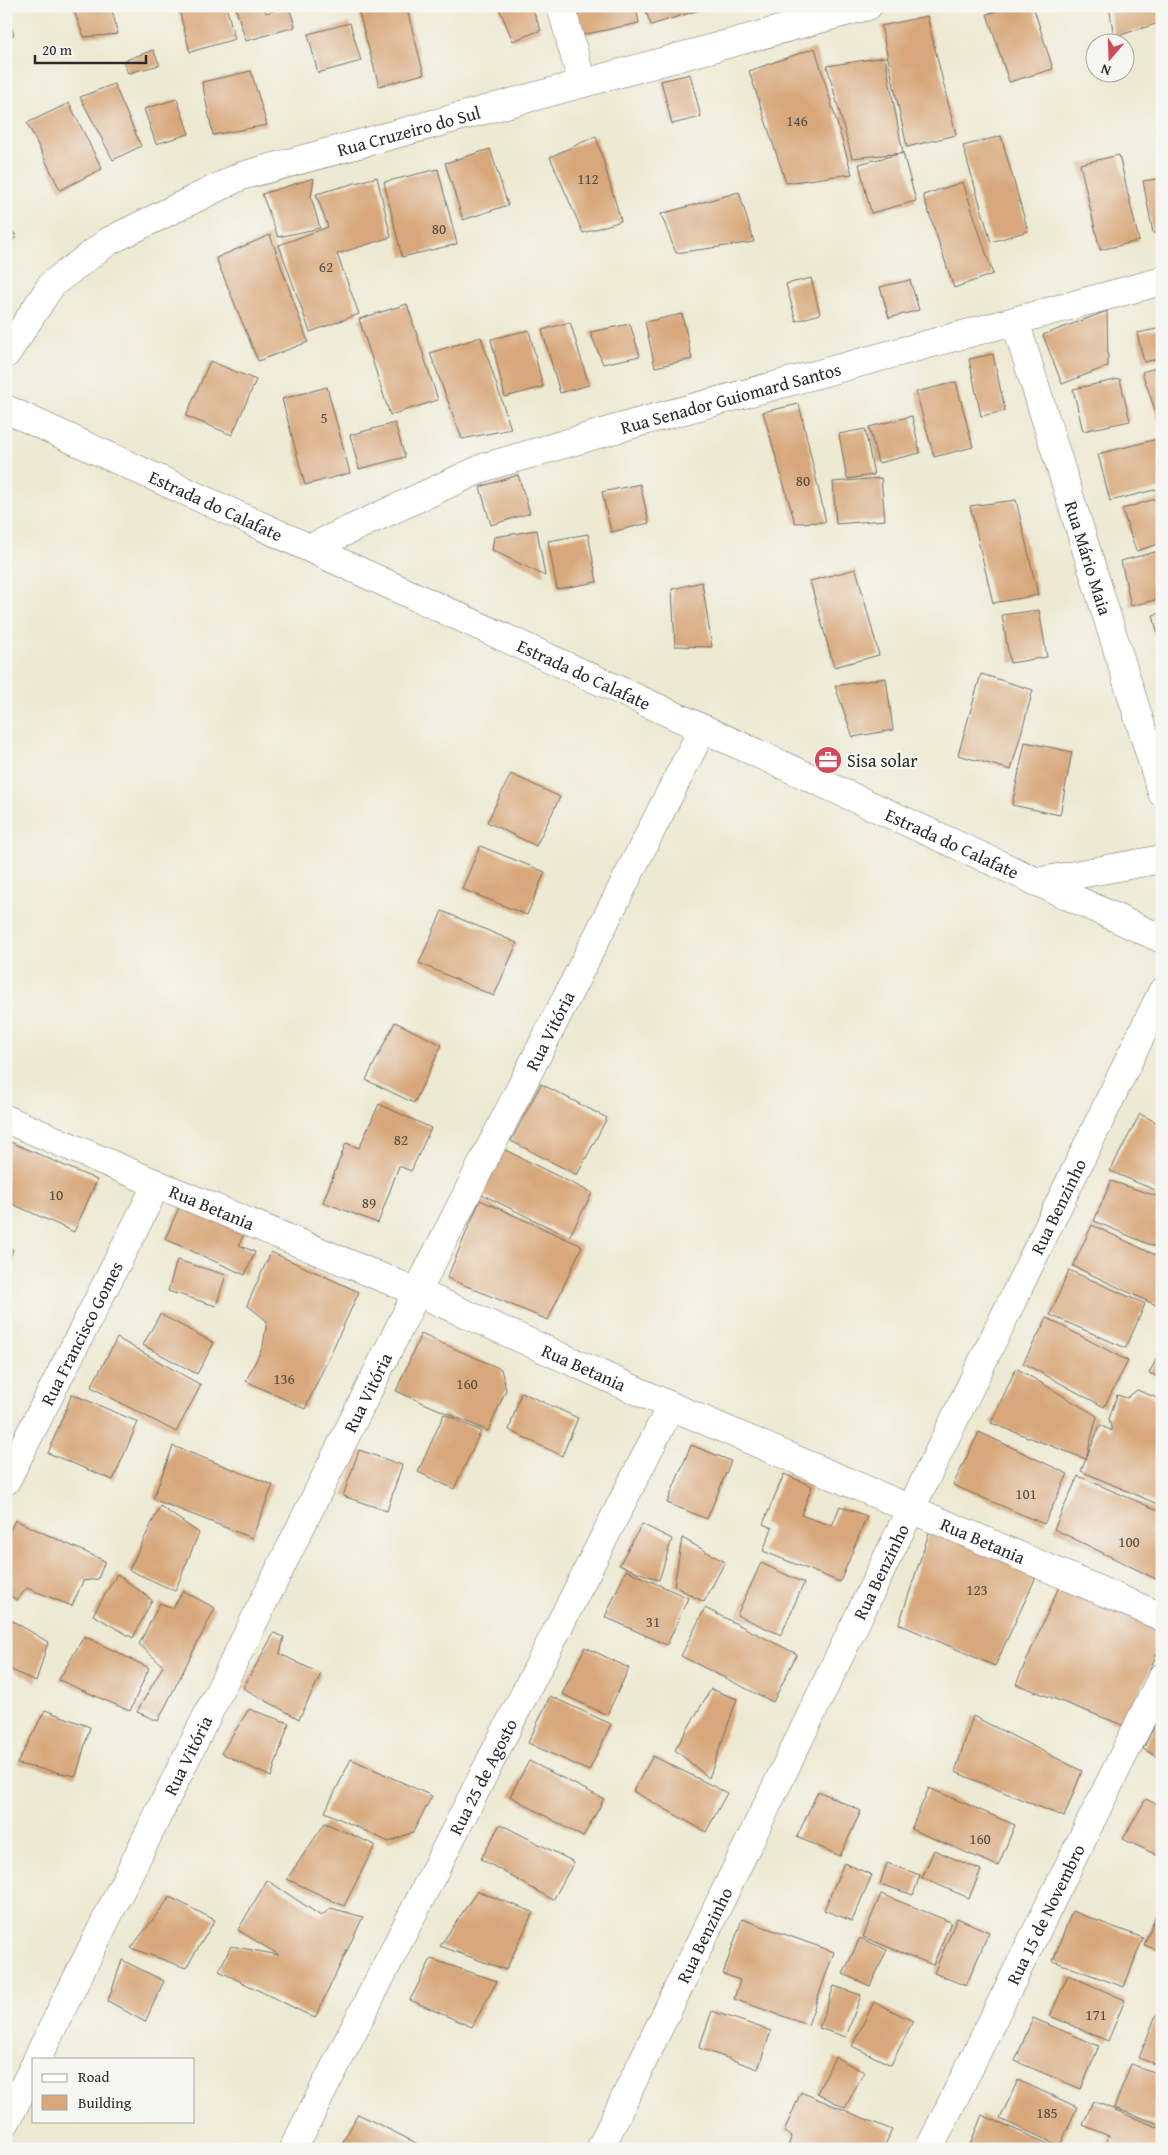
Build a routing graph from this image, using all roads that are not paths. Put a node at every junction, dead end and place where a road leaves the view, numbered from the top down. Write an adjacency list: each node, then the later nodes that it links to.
1 (561, 6): 3 (street)
2 (868, 6): 3 (street, Rua Cruzeiro do Sul)
3 (582, 83): 6 (street, Rua Cruzeiro do Sul)
4 (1162, 281): 5 (street, Rua Senador Guiomard Santos)
5 (1015, 321): 8 (street, Rua Senador Guiomard Santos); 10 (street, Rua Mário Maia)
6 (6, 354)
7 (6, 408): 8 (street, Estrada do Calafate)
8 (310, 548): 9 (street, Estrada do Calafate)
9 (703, 728): 12 (street, Estrada do Calafate); 17 (street, Rua Vitória)
10 (1162, 793)
11 (1162, 859): 12 (street)
12 (1036, 882): 13 (street, Estrada do Calafate)
13 (1162, 939)
14 (1162, 992): 20 (street, Rua Benzinho)
15 (6, 1119): 16 (street, Rua Betania)
16 (157, 1184): 17 (street, Rua Betania); 19 (street, Rua Francisco Gomes)
17 (417, 1292): 18 (street, Rua Betania); 23 (street, Rua Vitória)
18 (672, 1406): 20 (street, Rua Betania); 26 (street, Rua 25 de Agosto)
19 (6, 1481)
20 (912, 1510): 21 (street, Rua Betania); 27 (street, Rua Benzinho)
21 (1162, 1617)
22 (1162, 1677): 28 (street, Rua 15 de Novembro)
23 (38, 2058)
24 (32, 2070): 25 (street)
25 (6, 2122)
26 (293, 2149)
27 (600, 2149)
28 (929, 2149)

